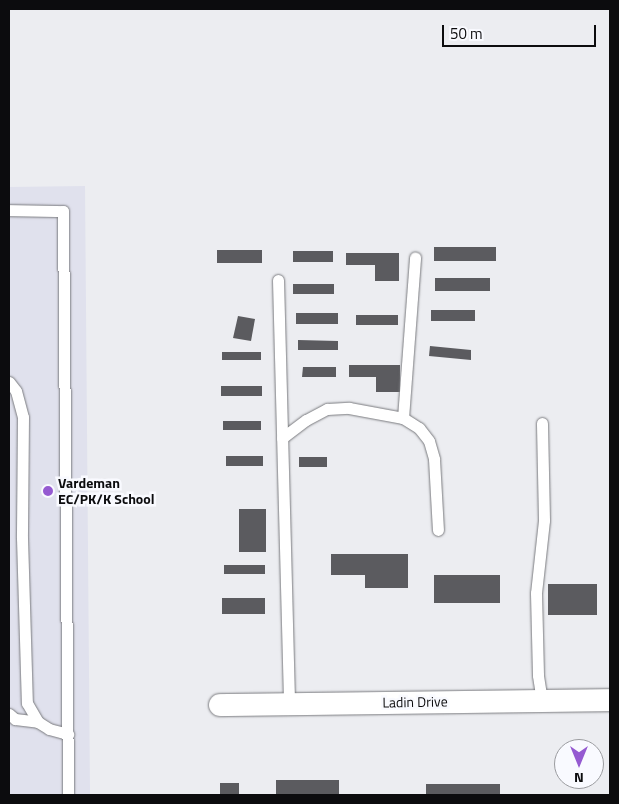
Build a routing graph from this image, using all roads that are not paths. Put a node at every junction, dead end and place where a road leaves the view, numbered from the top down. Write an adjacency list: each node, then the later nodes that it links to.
1 (9, 210): 15 (lane)
2 (415, 257): 5 (lane)
3 (278, 280): 7 (lane)
4 (9, 382): 14 (lane)
5 (403, 418): 7 (lane); 8 (lane)
6 (542, 423): 10 (lane)
7 (282, 438): 11 (lane)
8 (438, 530)
9 (610, 700): 10 (street, Ladin Drive)
10 (542, 701): 11 (street, Ladin Drive)
11 (289, 704): 12 (street, Ladin Drive)
12 (220, 706)
13 (9, 714): 14 (lane)
14 (38, 722): 15 (lane)
15 (68, 734): 16 (lane)
16 (68, 795)

